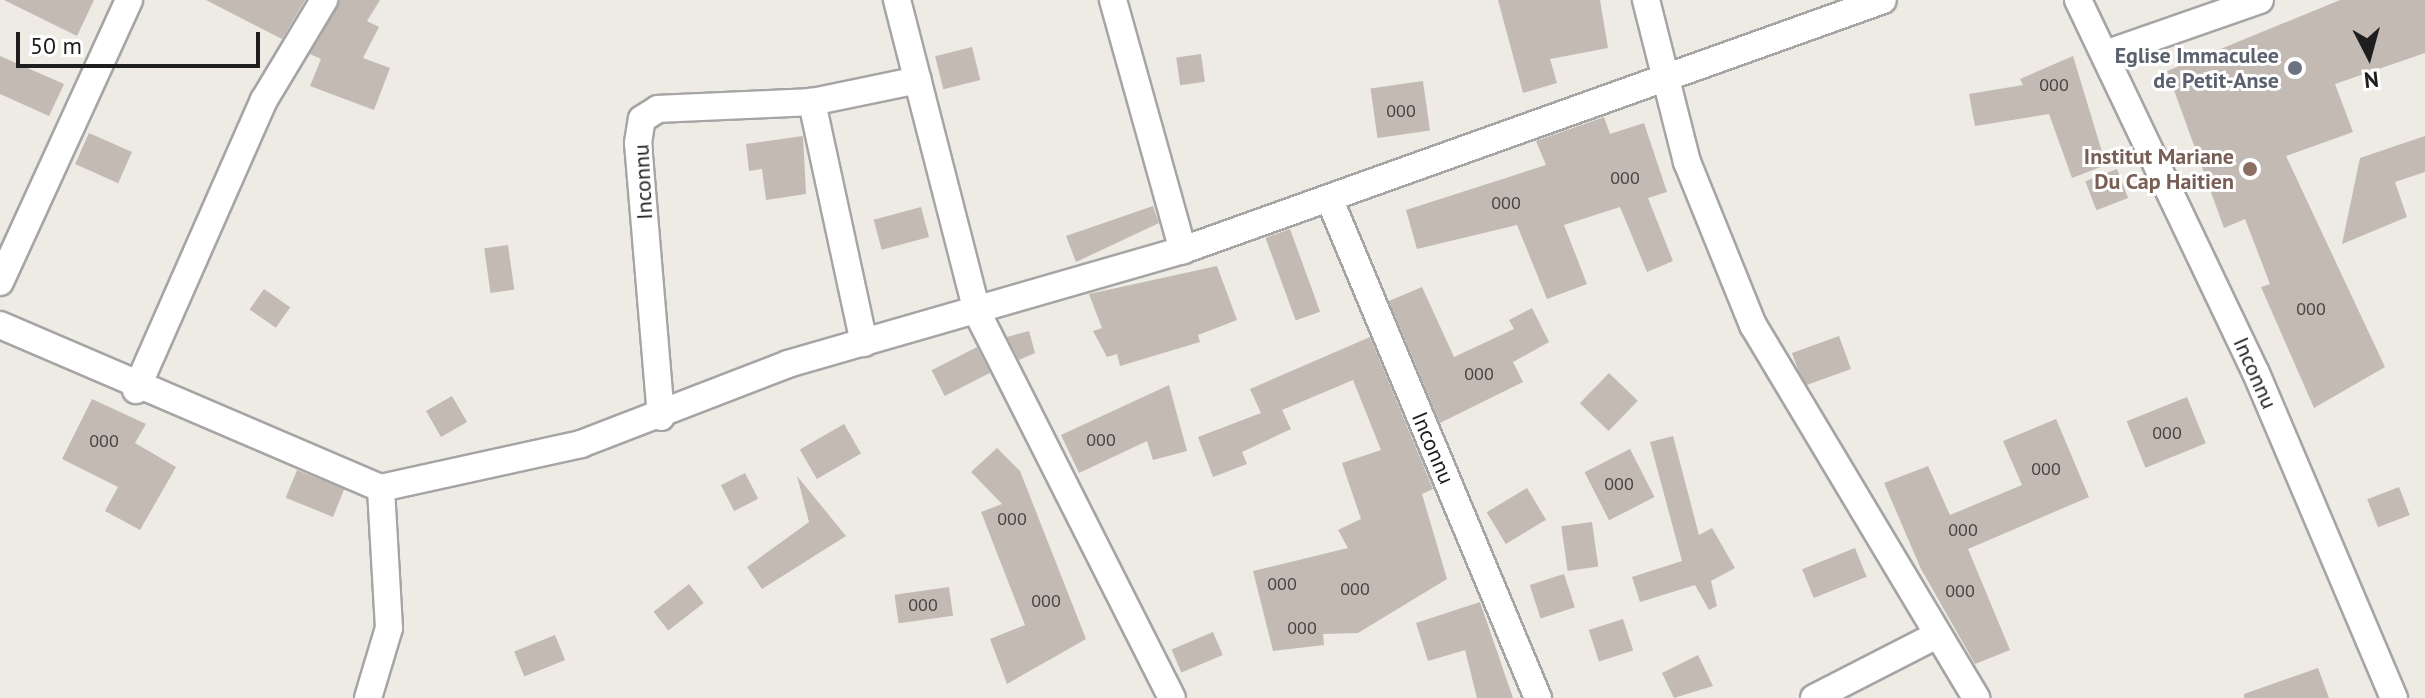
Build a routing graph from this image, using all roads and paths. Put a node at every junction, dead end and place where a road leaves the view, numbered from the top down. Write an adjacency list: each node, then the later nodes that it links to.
1 (129, 0): 15 (street)
2 (324, 0): 19 (street)
3 (897, 0): 11 (street)
4 (1113, 0): 14 (street)
5 (1646, 0): 10 (street)
6 (1883, 0): 10 (street)
7 (2078, 0): 9 (street, Inconnu)
8 (2260, 0): 9 (street)
9 (2105, 54): 30 (street, Inconnu)
10 (1664, 79): 13 (street); 22 (street)
11 (918, 80): 12 (street, Inconnu); 16 (street)
12 (812, 102): 18 (street); 20 (street, Inconnu)
13 (1329, 198): 14 (street); 27 (street, Inconnu)
14 (1183, 250): 16 (street)
15 (0, 282)
16 (977, 312): 18 (street); 26 (street)
17 (0, 325): 19 (street)
18 (864, 343): 20 (street)
19 (136, 390): 21 (street)
20 (661, 417): 21 (street)
21 (381, 488): 23 (street)
22 (1935, 636): 28 (street); 29 (street)
23 (380, 670): 24 (street); 25 (street)
24 (368, 698)
25 (391, 698)
26 (1172, 698)
27 (1538, 698)
28 (1814, 698)
29 (1976, 698)
30 (2394, 698)

